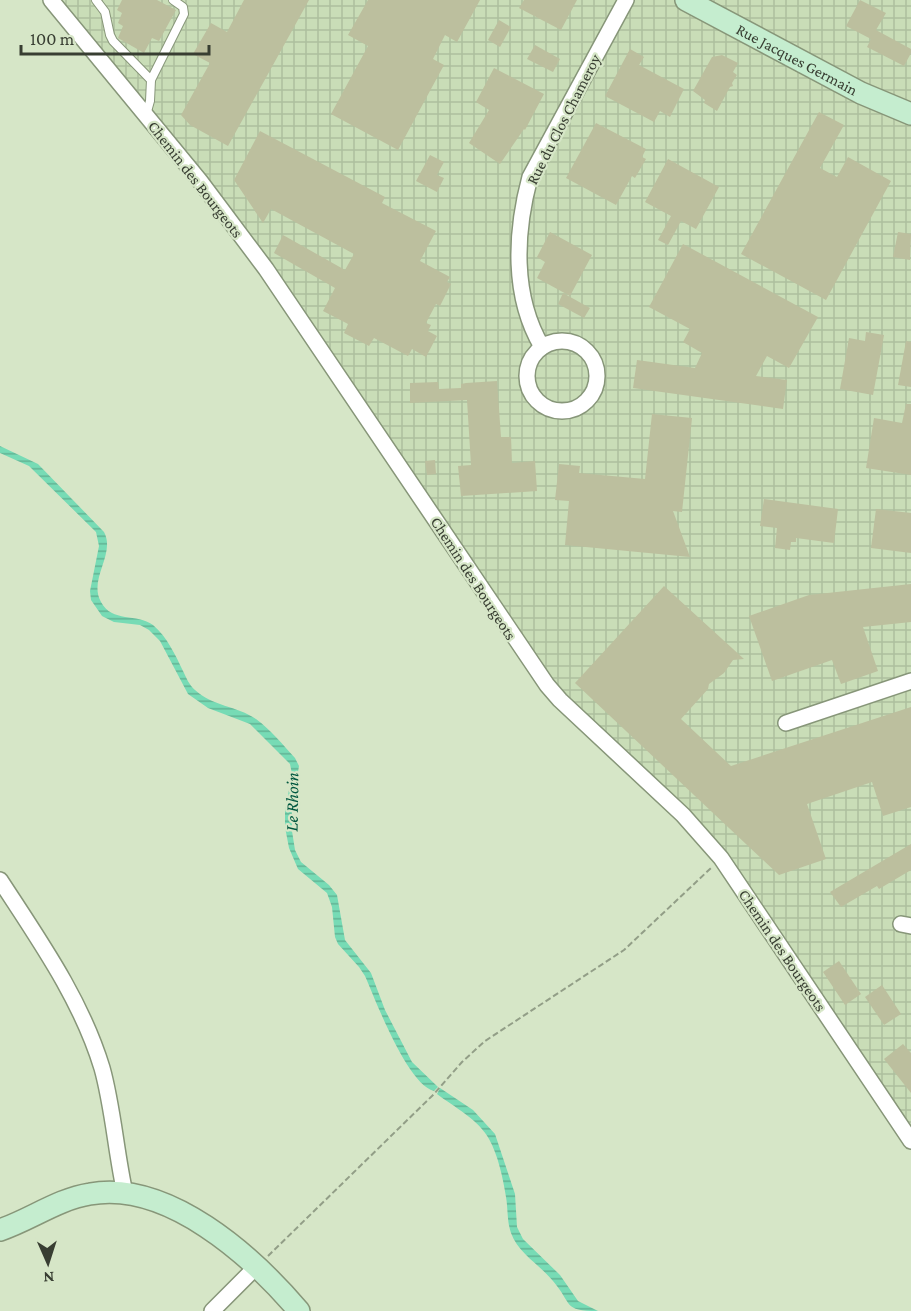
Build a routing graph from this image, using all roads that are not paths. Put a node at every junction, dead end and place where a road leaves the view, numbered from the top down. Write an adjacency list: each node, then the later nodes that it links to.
1 (51, 0): 8 (street, Chemin des Bourgeots)
2 (96, 0): 6 (lane)
3 (173, 0): 6 (lane)
4 (626, 0): 9 (street, Rue du Clos Chameroy)
5 (686, 0): 7 (street, Rue Jacques Germain)
6 (151, 80): 8 (lane)
7 (911, 114)
8 (146, 115): 13 (street, Chemin des Bourgeots)
9 (542, 347): 9 (street)
10 (911, 681): 11 (street)
11 (786, 723)
12 (0, 880): 14 (street)
13 (911, 1141)
14 (125, 1194): 15 (street); 16 (street)
15 (0, 1230)
16 (257, 1266): 17 (street); 18 (street)
17 (212, 1311)
18 (299, 1311)

